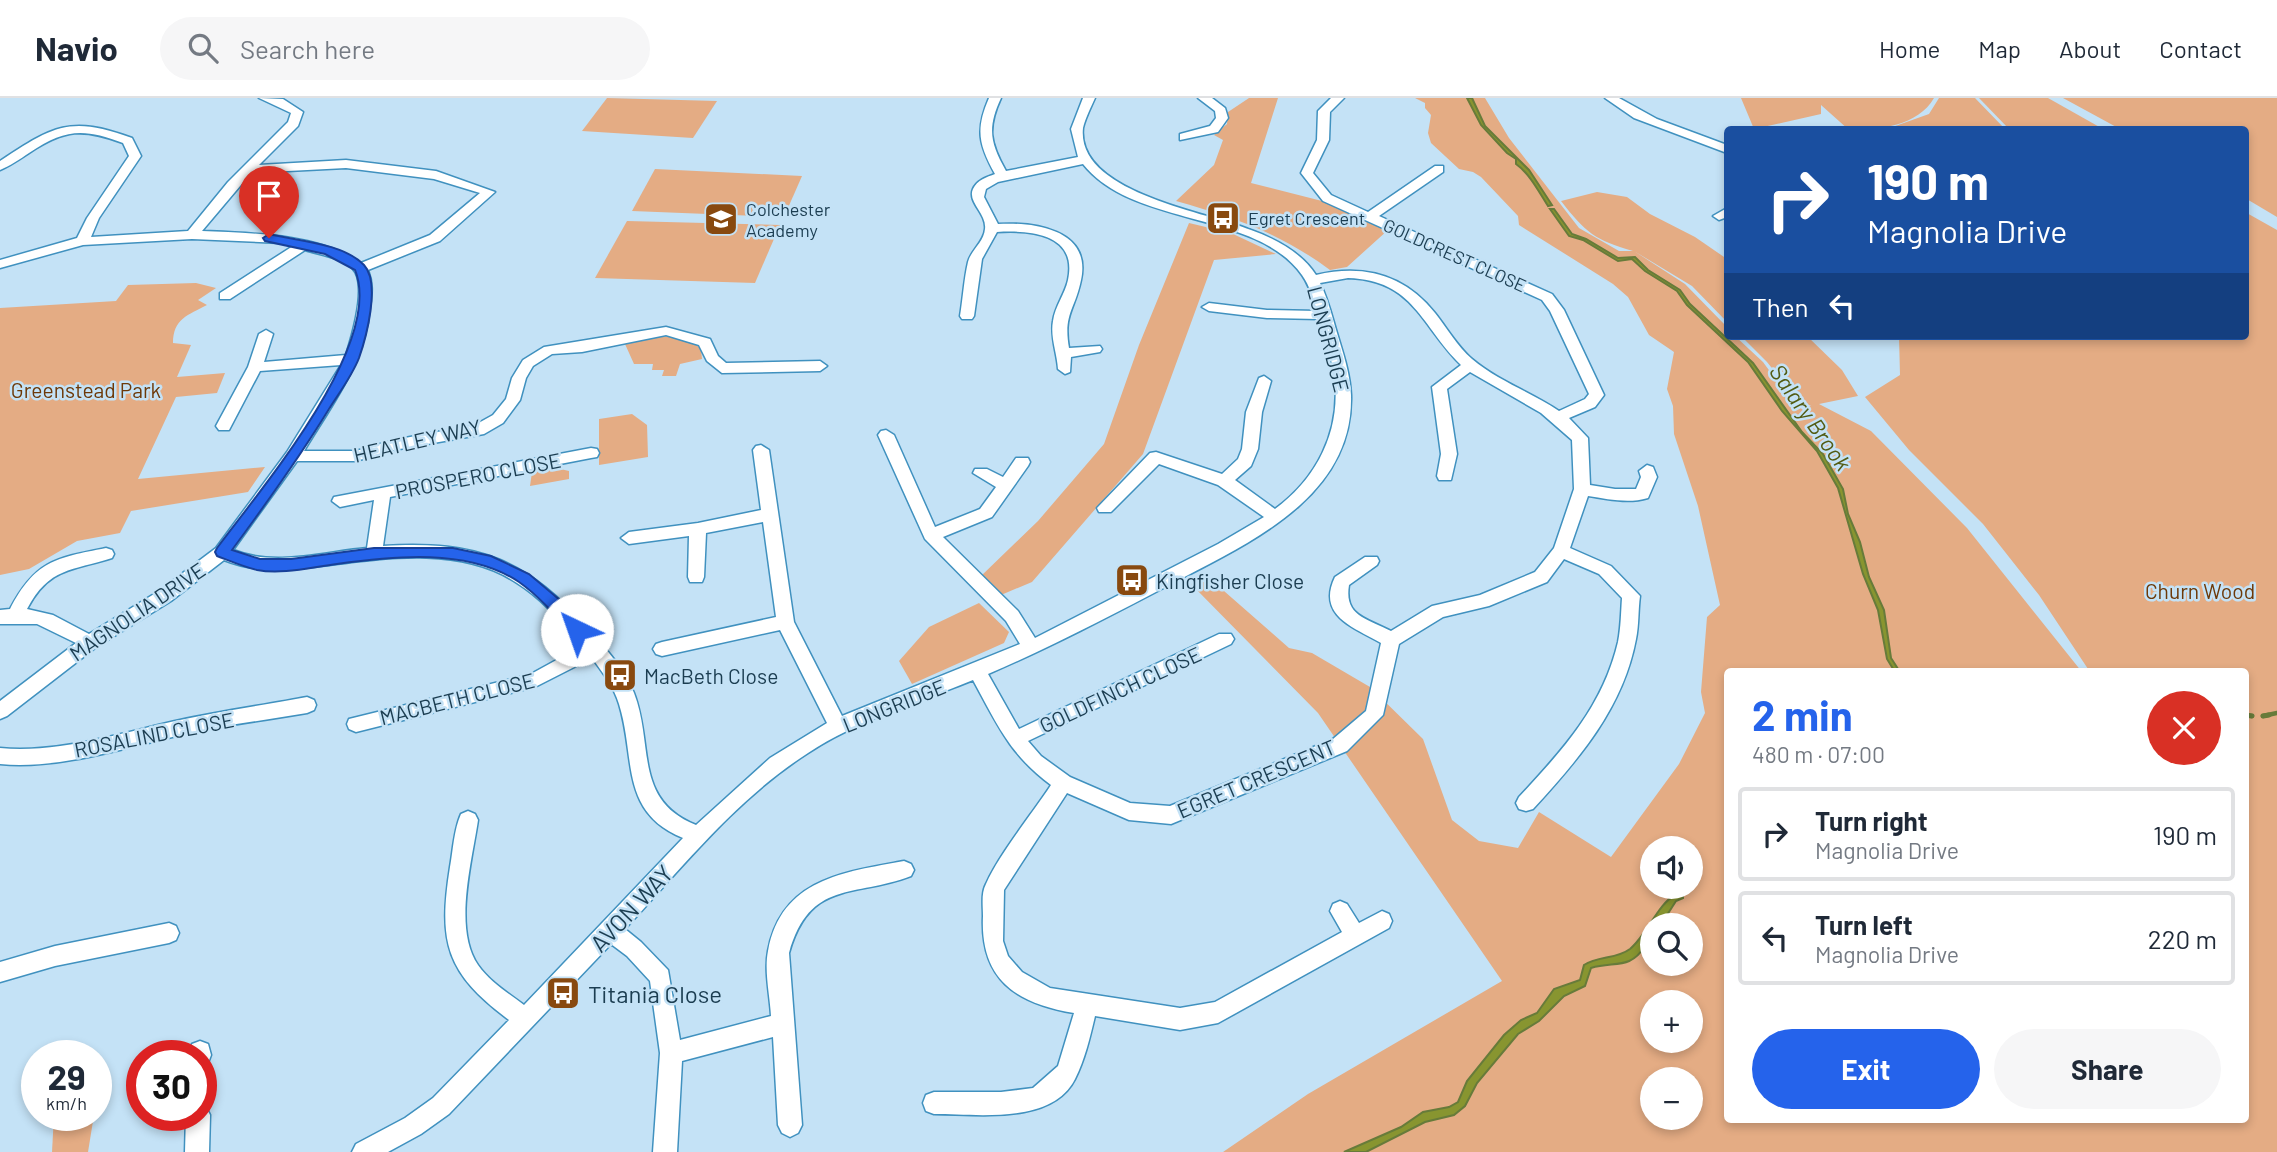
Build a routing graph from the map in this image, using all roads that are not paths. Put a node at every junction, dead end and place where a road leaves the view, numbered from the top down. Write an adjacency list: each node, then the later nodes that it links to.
1 (265, 98): 12 (street)
2 (996, 98): 13 (street)
3 (1089, 98): 9 (street)
4 (1204, 98): 7 (street)
5 (1338, 98): 14 (street, GOLDCREST CLOSE)
6 (1611, 98): 8 (street)
7 (1184, 137)
8 (1724, 148)
9 (1083, 160): 13 (street); 21 (street, LONGRIDGE)
10 (0, 166): 17 (street)
11 (1456, 166): 14 (street)
12 (249, 169): 16 (street); 20 (street)
13 (1003, 177): 15 (street)
14 (1371, 216): 35 (street, GOLDCREST CLOSE)
15 (992, 228): 25 (street); 28 (street)
16 (192, 235): 17 (street); 18 (street)
17 (82, 241): 19 (street)
18 (303, 245): 20 (street); 22 (street)
19 (0, 264)
20 (360, 268): 29 (street, MAGNOLIA DRIVE)
21 (1314, 280): 24 (street, LONGRIDGE); 30 (street)
22 (225, 296)
23 (1209, 307): 24 (street)
24 (1324, 315): 52 (street, LONGRIDGE)
25 (967, 316)
26 (266, 334): 32 (street)
27 (1095, 349): 28 (street)
28 (1065, 352): 33 (street)
29 (352, 359): 32 (street); 40 (street, MAGNOLIA DRIVE)
30 (1470, 365): 35 (street); 44 (street)
31 (820, 366): 40 (street, HEATLEY WAY)
32 (255, 367): 36 (street)
33 (1065, 369)
34 (1264, 381): 45 (street)
35 (1559, 417): 47 (street)
36 (224, 426)
37 (886, 435): 54 (street)
38 (761, 450): 51 (street)
39 (591, 453): 48 (street, PROSPERO CLOSE)
40 (293, 456): 57 (street, MAGNOLIA DRIVE)
41 (1022, 462): 46 (street)
42 (1647, 471): 47 (street)
43 (981, 473): 46 (street)
44 (1445, 476)
45 (1224, 481): 50 (street); 52 (street)
46 (1006, 486): 54 (street)
47 (1582, 489): 56 (street)
48 (383, 493): 49 (street); 59 (street, PROSPERO CLOSE)
49 (340, 501)
50 (1105, 508)
51 (768, 515): 53 (street); 63 (street)
52 (1276, 517): 67 (street, LONGRIDGE)
53 (698, 529): 55 (street); 61 (street)
54 (931, 535): 67 (street)
55 (629, 538)
56 (1561, 551): 65 (street); 79 (street)
57 (222, 552): 59 (street); 66 (street, MAGNOLIA DRIVE)
58 (106, 554): 62 (street)
59 (374, 554): 68 (street)
60 (1371, 561): 65 (street)
61 (696, 577)
62 (8, 616): 66 (street)
63 (785, 622): 69 (street); 74 (street)
64 (1225, 639): 75 (street, GOLDFINCH CLOSE)
65 (1391, 640): 78 (street, EGRET CRESCENT)
66 (89, 643): 72 (street, MAGNOLIA DRIVE)
67 (1032, 648): 70 (street, LONGRIDGE)
68 (593, 649): 73 (street, MACBETH CLOSE); 81 (street)
69 (662, 649)
70 (977, 671): 74 (street, LONGRIDGE); 75 (street, EGRET CRESCENT)
71 (307, 705): 76 (street, ROSALIND CLOSE)
72 (0, 711)
73 (356, 724)
74 (838, 727): 77 (street, LONGRIDGE)
75 (1015, 739): 78 (street, EGRET CRESCENT)
76 (0, 756)
77 (771, 770): 81 (street, AVON WAY)
78 (1063, 783): 89 (street)
79 (1525, 803)
80 (468, 820): 90 (street)
81 (699, 835): 85 (street, AVON WAY)
82 (904, 870): 91 (street)
83 (1340, 911): 87 (street)
84 (1382, 921): 87 (street)
85 (610, 931): 90 (street, AVON WAY); 92 (street)
86 (169, 933): 88 (street)
87 (1355, 935): 89 (street)
88 (0, 972)
89 (1086, 1006): 93 (street)
90 (525, 1019): 97 (street, AVON WAY)
91 (781, 1024): 92 (street); 94 (street)
92 (671, 1053): 98 (street)
93 (934, 1103)
94 (790, 1125)
95 (198, 1131): 96 (street)
96 (197, 1152)
97 (364, 1152)
98 (664, 1152)

